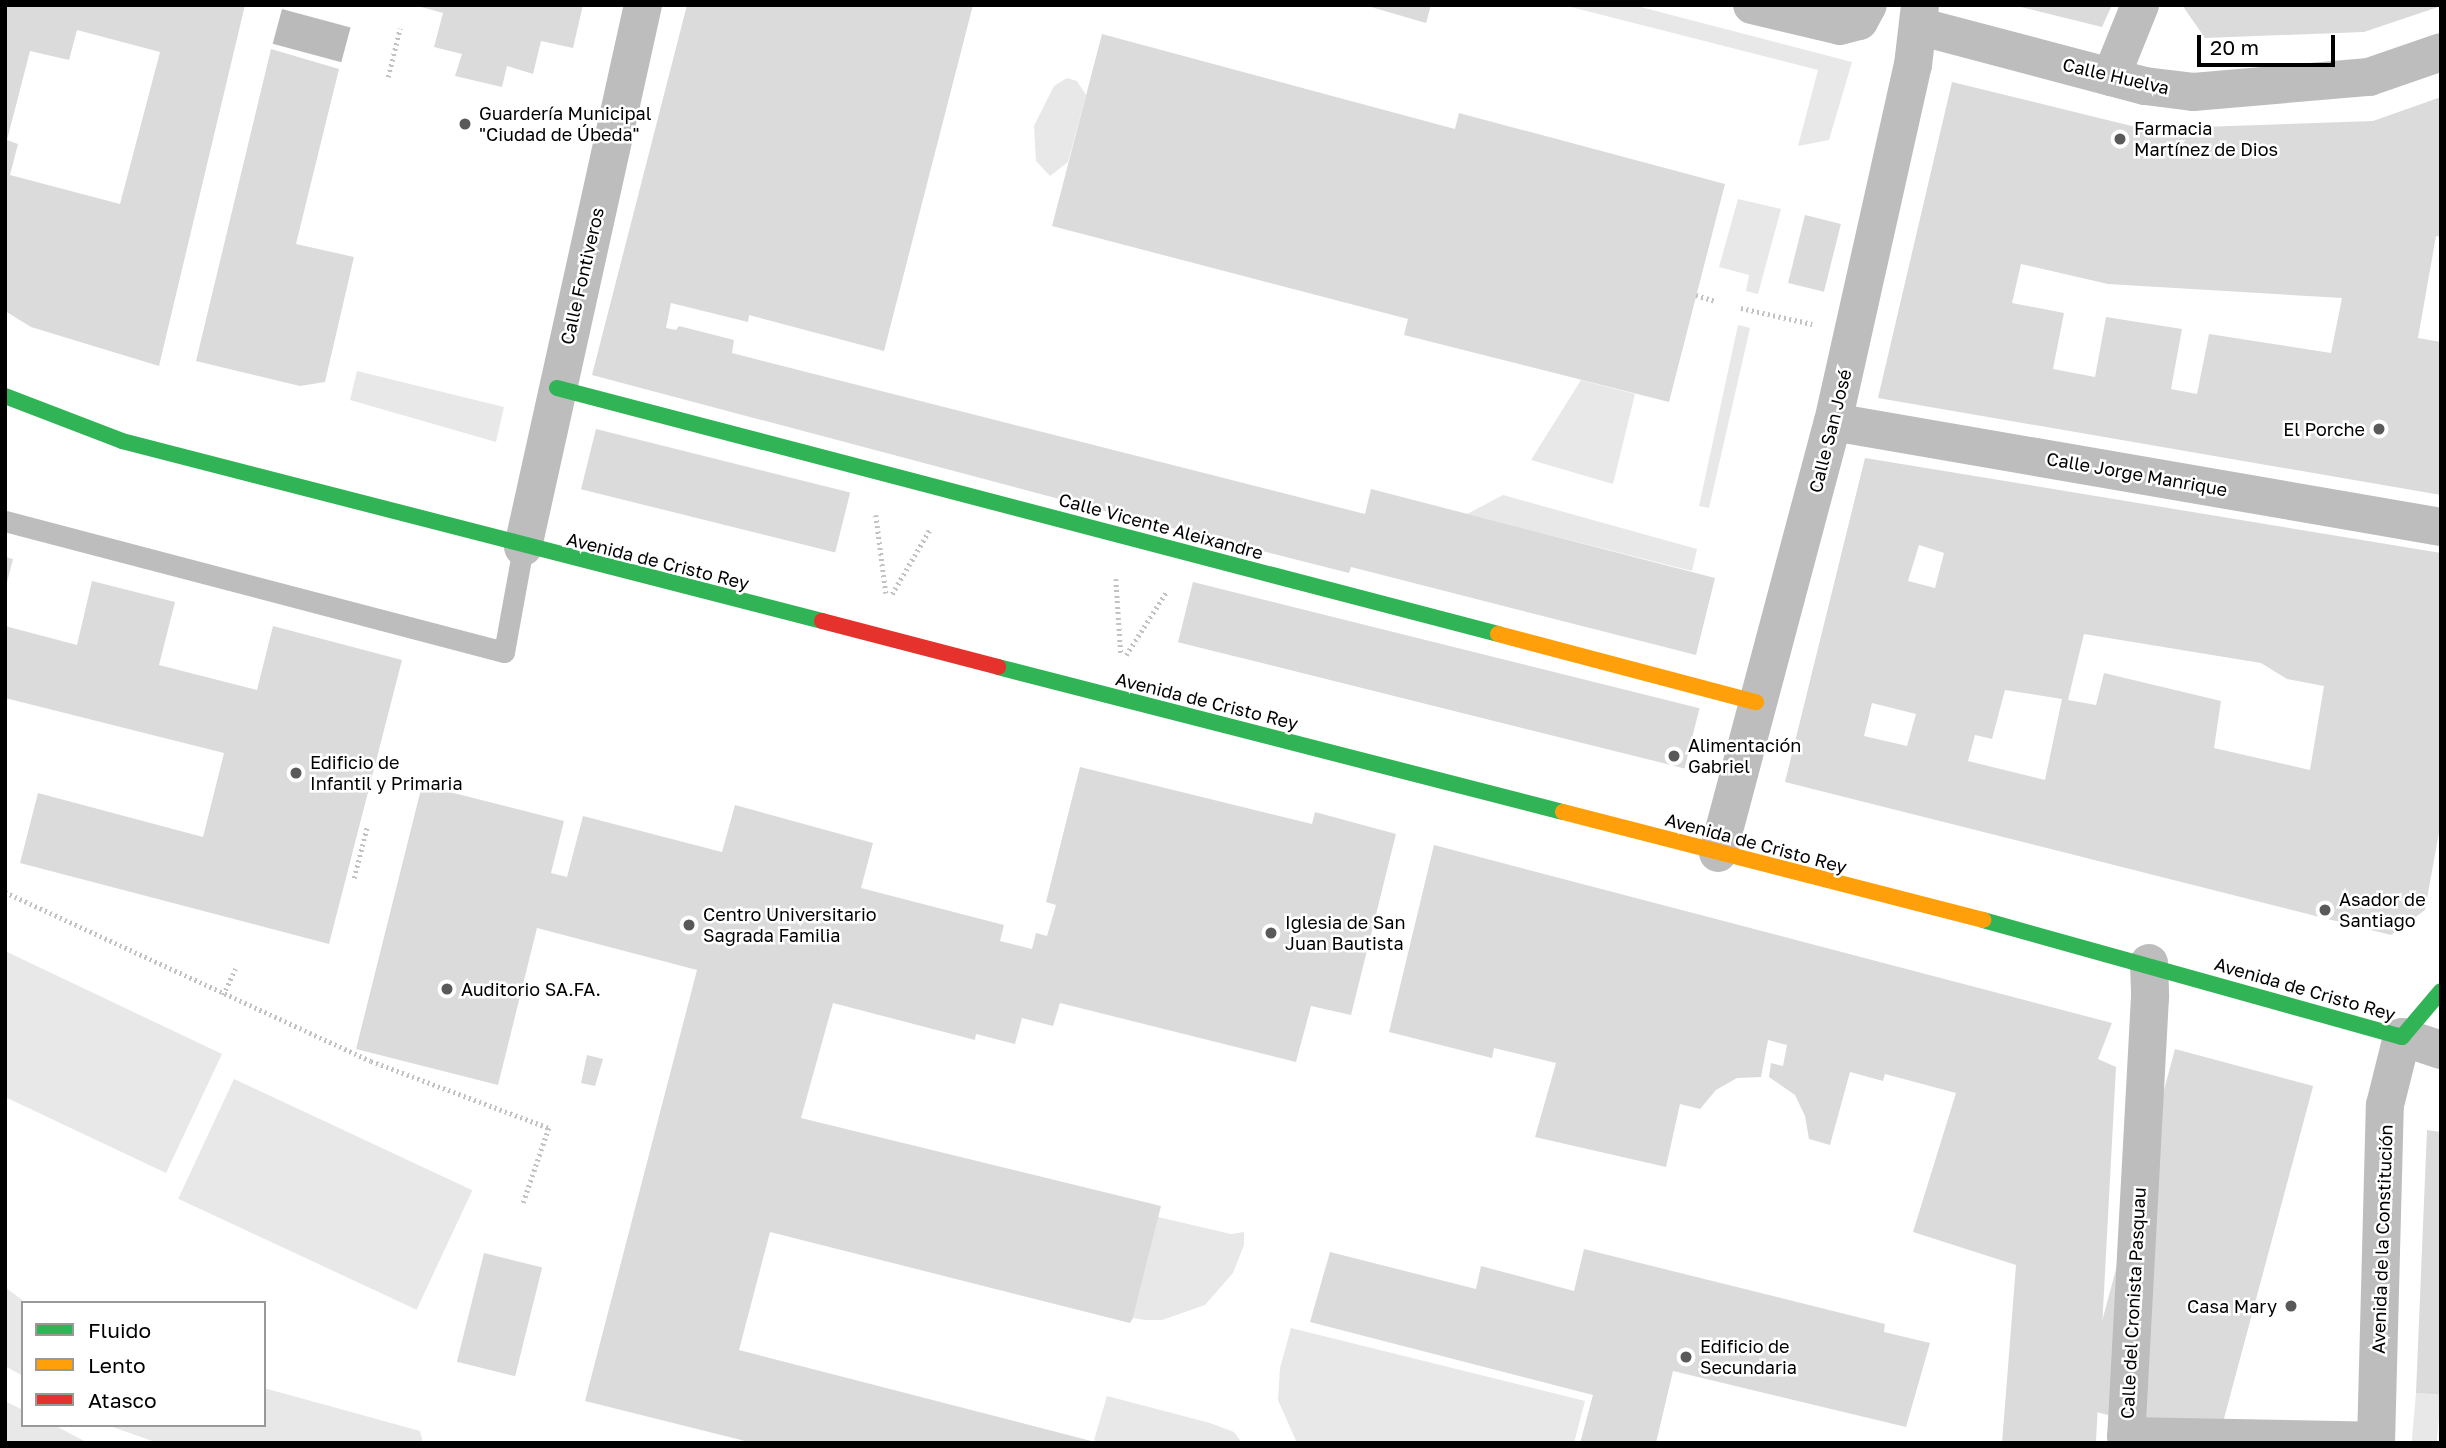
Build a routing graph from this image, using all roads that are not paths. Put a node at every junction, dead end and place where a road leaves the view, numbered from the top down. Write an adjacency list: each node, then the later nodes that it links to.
1 (643, 5): 8 (street, Calle Fontiveros)
2 (1752, 5): 4 (street)
3 (2140, 5): 7 (street)
4 (1859, 14)
5 (1919, 15): 7 (street, Calle Huelva); 10 (street, Calle San José)
6 (2441, 52): 7 (street, Calle Huelva)
7 (2111, 77)
8 (557, 388): 13 (street, Calle Fontiveros); 14 (street, Calle Vicente Aleixandre)
9 (5, 396): 13 (street, Avenida de Cristo Rey)
10 (1833, 422): 12 (street, Calle Jorge Manrique); 14 (street, Calle San José)
11 (5, 520): 13 (lane)
12 (2441, 527)
13 (523, 547): 15 (street, Avenida de Cristo Rey)
14 (1756, 702): 15 (street, Calle San José)
15 (1718, 853): 16 (street, Avenida de Cristo Rey)
16 (2149, 963): 18 (street, Avenida de Cristo Rey); 20 (street, Calle del Cronista Pasquau)
17 (2441, 991): 18 (street)
18 (2402, 1037): 19 (street); 20 (street, Avenida de la Constitución)
19 (2441, 1050)
20 (2376, 1442)

